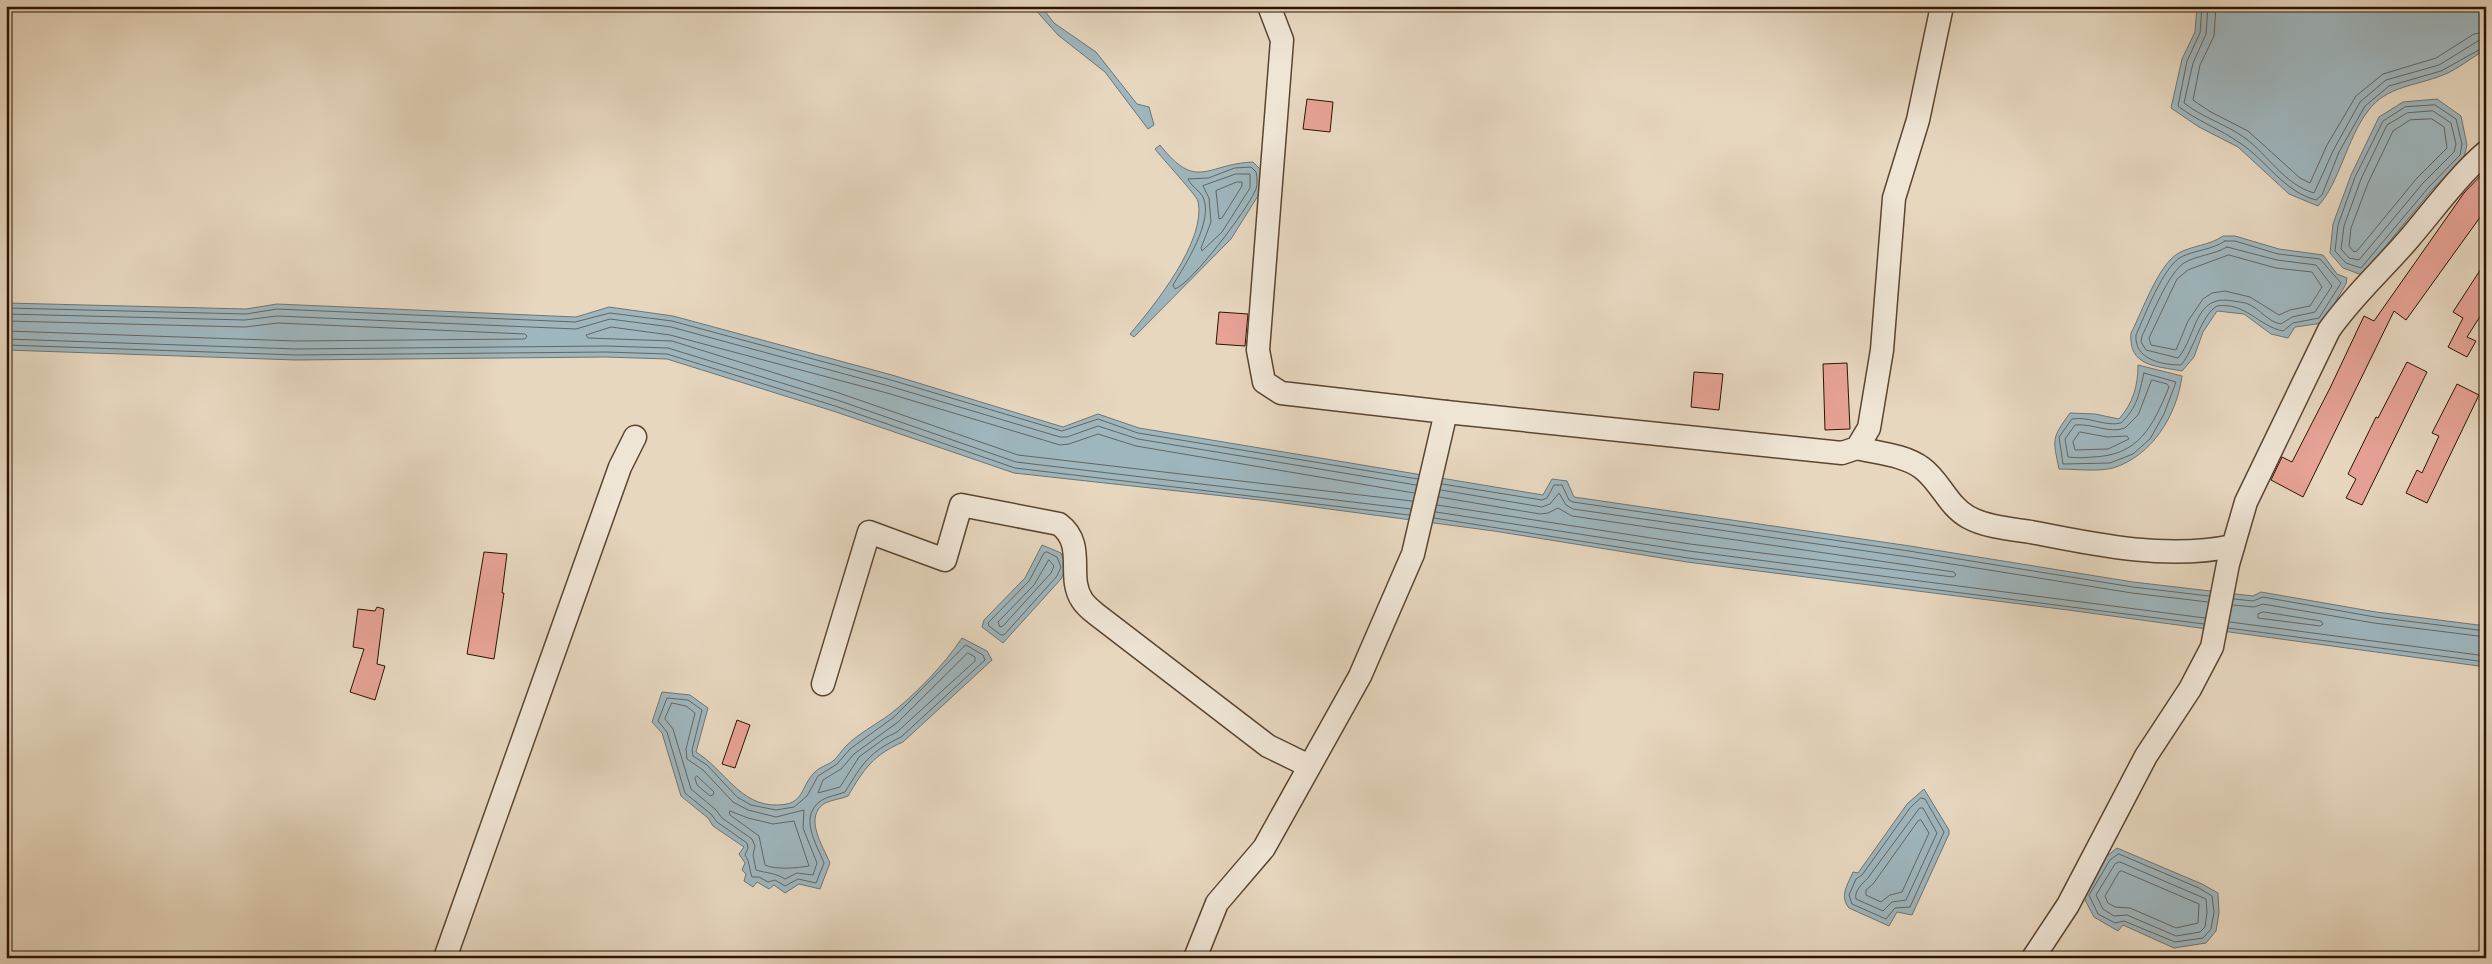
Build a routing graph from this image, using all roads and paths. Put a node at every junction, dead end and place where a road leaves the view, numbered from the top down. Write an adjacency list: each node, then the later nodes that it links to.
1 (1269, 6): 4 (street)
2 (1942, 6): 6 (street)
3 (2486, 152): 7 (street)
4 (1446, 412): 6 (street); 9 (street)
5 (636, 436): 10 (street)
6 (1857, 448): 7 (street)
7 (2230, 555): 12 (street)
8 (823, 684): 9 (street)
9 (1309, 766): 11 (street)
10 (445, 958)
11 (1195, 958)
12 (2032, 958)

